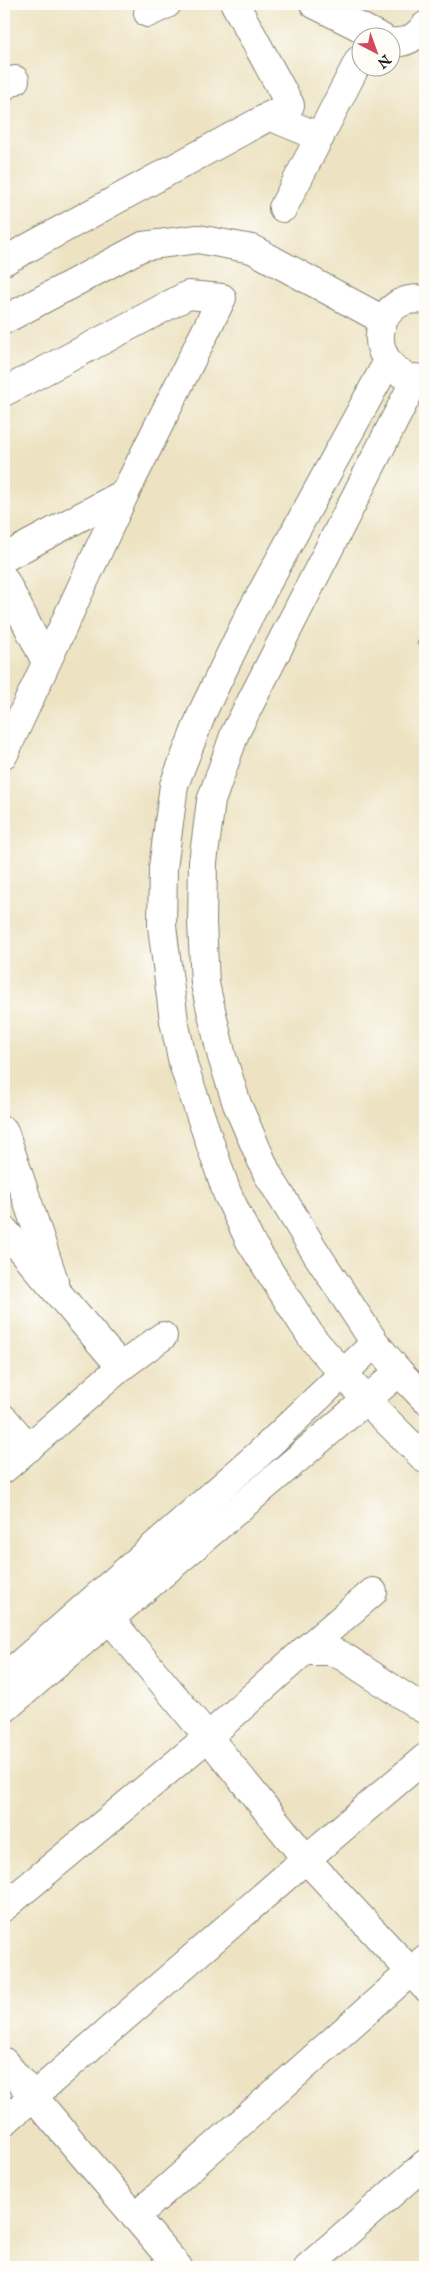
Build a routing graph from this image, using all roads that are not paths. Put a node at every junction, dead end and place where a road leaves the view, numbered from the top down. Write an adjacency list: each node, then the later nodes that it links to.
1 (235, 4): 7 (street)
2 (314, 4): 4 (street)
3 (425, 26): 5 (street)
4 (362, 28)
5 (402, 42)
6 (352, 74): 8 (street)
7 (269, 116): 8 (street); 10 (street)
8 (320, 137): 9 (street)
9 (283, 208)
10 (4, 261)
11 (425, 300): 13 (street)
12 (4, 320): 13 (street)
13 (383, 320): 14 (street)
14 (387, 362): 15 (street); 18 (street)
15 (421, 377): 20 (street)
16 (4, 392): 17 (street)
17 (125, 493): 19 (street); 22 (street)
18 (285, 548): 20 (street); 31 (street)
19 (4, 558)
20 (317, 570): 28 (street)
21 (4, 580): 22 (street)
22 (46, 662): 23 (street)
23 (4, 754)
24 (4, 1131): 26 (street)
25 (4, 1230): 26 (street)
26 (58, 1293): 29 (street)
27 (163, 1336): 29 (street)
28 (376, 1343): 30 (street); 31 (street)
29 (121, 1367): 35 (street)
30 (399, 1372): 32 (street); 33 (street)
31 (342, 1374): 33 (street); 36 (street)
32 (425, 1399)
33 (367, 1402): 37 (street); 39 (street)
34 (4, 1419): 35 (street)
35 (29, 1448): 38 (street)
36 (259, 1454): 39 (street); 43 (street)
37 (425, 1459)
38 (4, 1469)
39 (277, 1477): 41 (street)
40 (373, 1592): 42 (street)
41 (109, 1618): 44 (street); 46 (street)
42 (304, 1651): 45 (street); 46 (street)
43 (4, 1678)
44 (4, 1709)
45 (425, 1710)
46 (208, 1737): 48 (street); 49 (street)
47 (425, 1758): 48 (street)
48 (306, 1859): 50 (street); 52 (street)
49 (4, 1907)
50 (421, 1972): 55 (street)
51 (4, 2062): 52 (street)
52 (34, 2097): 53 (street); 55 (street)
53 (4, 2122)
54 (425, 2164): 57 (street)
55 (135, 2217): 56 (street)
56 (166, 2263)
57 (308, 2267)

